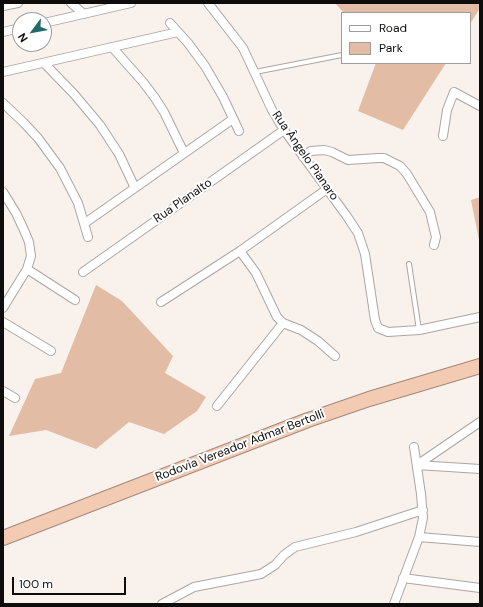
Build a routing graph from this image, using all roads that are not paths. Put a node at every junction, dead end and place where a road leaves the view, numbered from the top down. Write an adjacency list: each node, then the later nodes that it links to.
1 (18, 3): 5 (street)
2 (71, 3): 6 (street)
3 (131, 3): 6 (street)
4 (208, 3): 14 (street, Rua Ângelo Pianaro)
5 (3, 6)
6 (84, 14): 7 (street)
7 (52, 21)
8 (170, 23): 9 (street)
9 (178, 32): 10 (street); 17 (street)
10 (112, 47): 12 (street); 21 (street)
11 (341, 55): 14 (lane)
12 (44, 63): 13 (street); 23 (street)
13 (3, 72)
14 (255, 72): 18 (street, Rua Ângelo Pianaro)
15 (3, 102): 26 (street)
16 (480, 106): 20 (street)
17 (233, 119): 19 (street); 21 (street)
18 (284, 130): 22 (street, Rua Ângelo Pianaro); 32 (street, Rua Planalto)
19 (239, 131)
20 (443, 136)
21 (184, 153): 23 (street)
22 (303, 156): 24 (street, Rua Ângelo Pianaro); 28 (street)
23 (135, 188): 26 (street)
24 (327, 189): 29 (street); 39 (street, Rua Ângelo Pianaro)
25 (3, 192): 31 (street)
26 (85, 223): 27 (street)
27 (88, 237)
28 (434, 245)
29 (240, 251): 34 (street); 38 (street)
30 (409, 264): 39 (lane)
31 (27, 268): 33 (street); 35 (street)
32 (83, 272)
33 (75, 300)
34 (161, 302)
35 (3, 308)
36 (480, 317): 39 (street)
37 (3, 322): 40 (street)
38 (283, 323): 41 (street); 45 (street)
39 (419, 330)
40 (51, 351)
41 (335, 356)
42 (480, 366): 52 (highway, Rodovia Vereador Admar Bertolli)
43 (3, 390): 44 (street)
44 (15, 398)
45 (217, 406)
46 (480, 422): 48 (street)
47 (414, 447): 48 (street)
48 (417, 465): 49 (street); 50 (street)
49 (480, 469)
50 (423, 510): 51 (street); 56 (street)
51 (418, 537): 53 (street); 54 (street)
52 (3, 538)
53 (480, 542)
54 (402, 578): 55 (street); 57 (street)
55 (480, 588)
56 (162, 604)
57 (394, 604)

